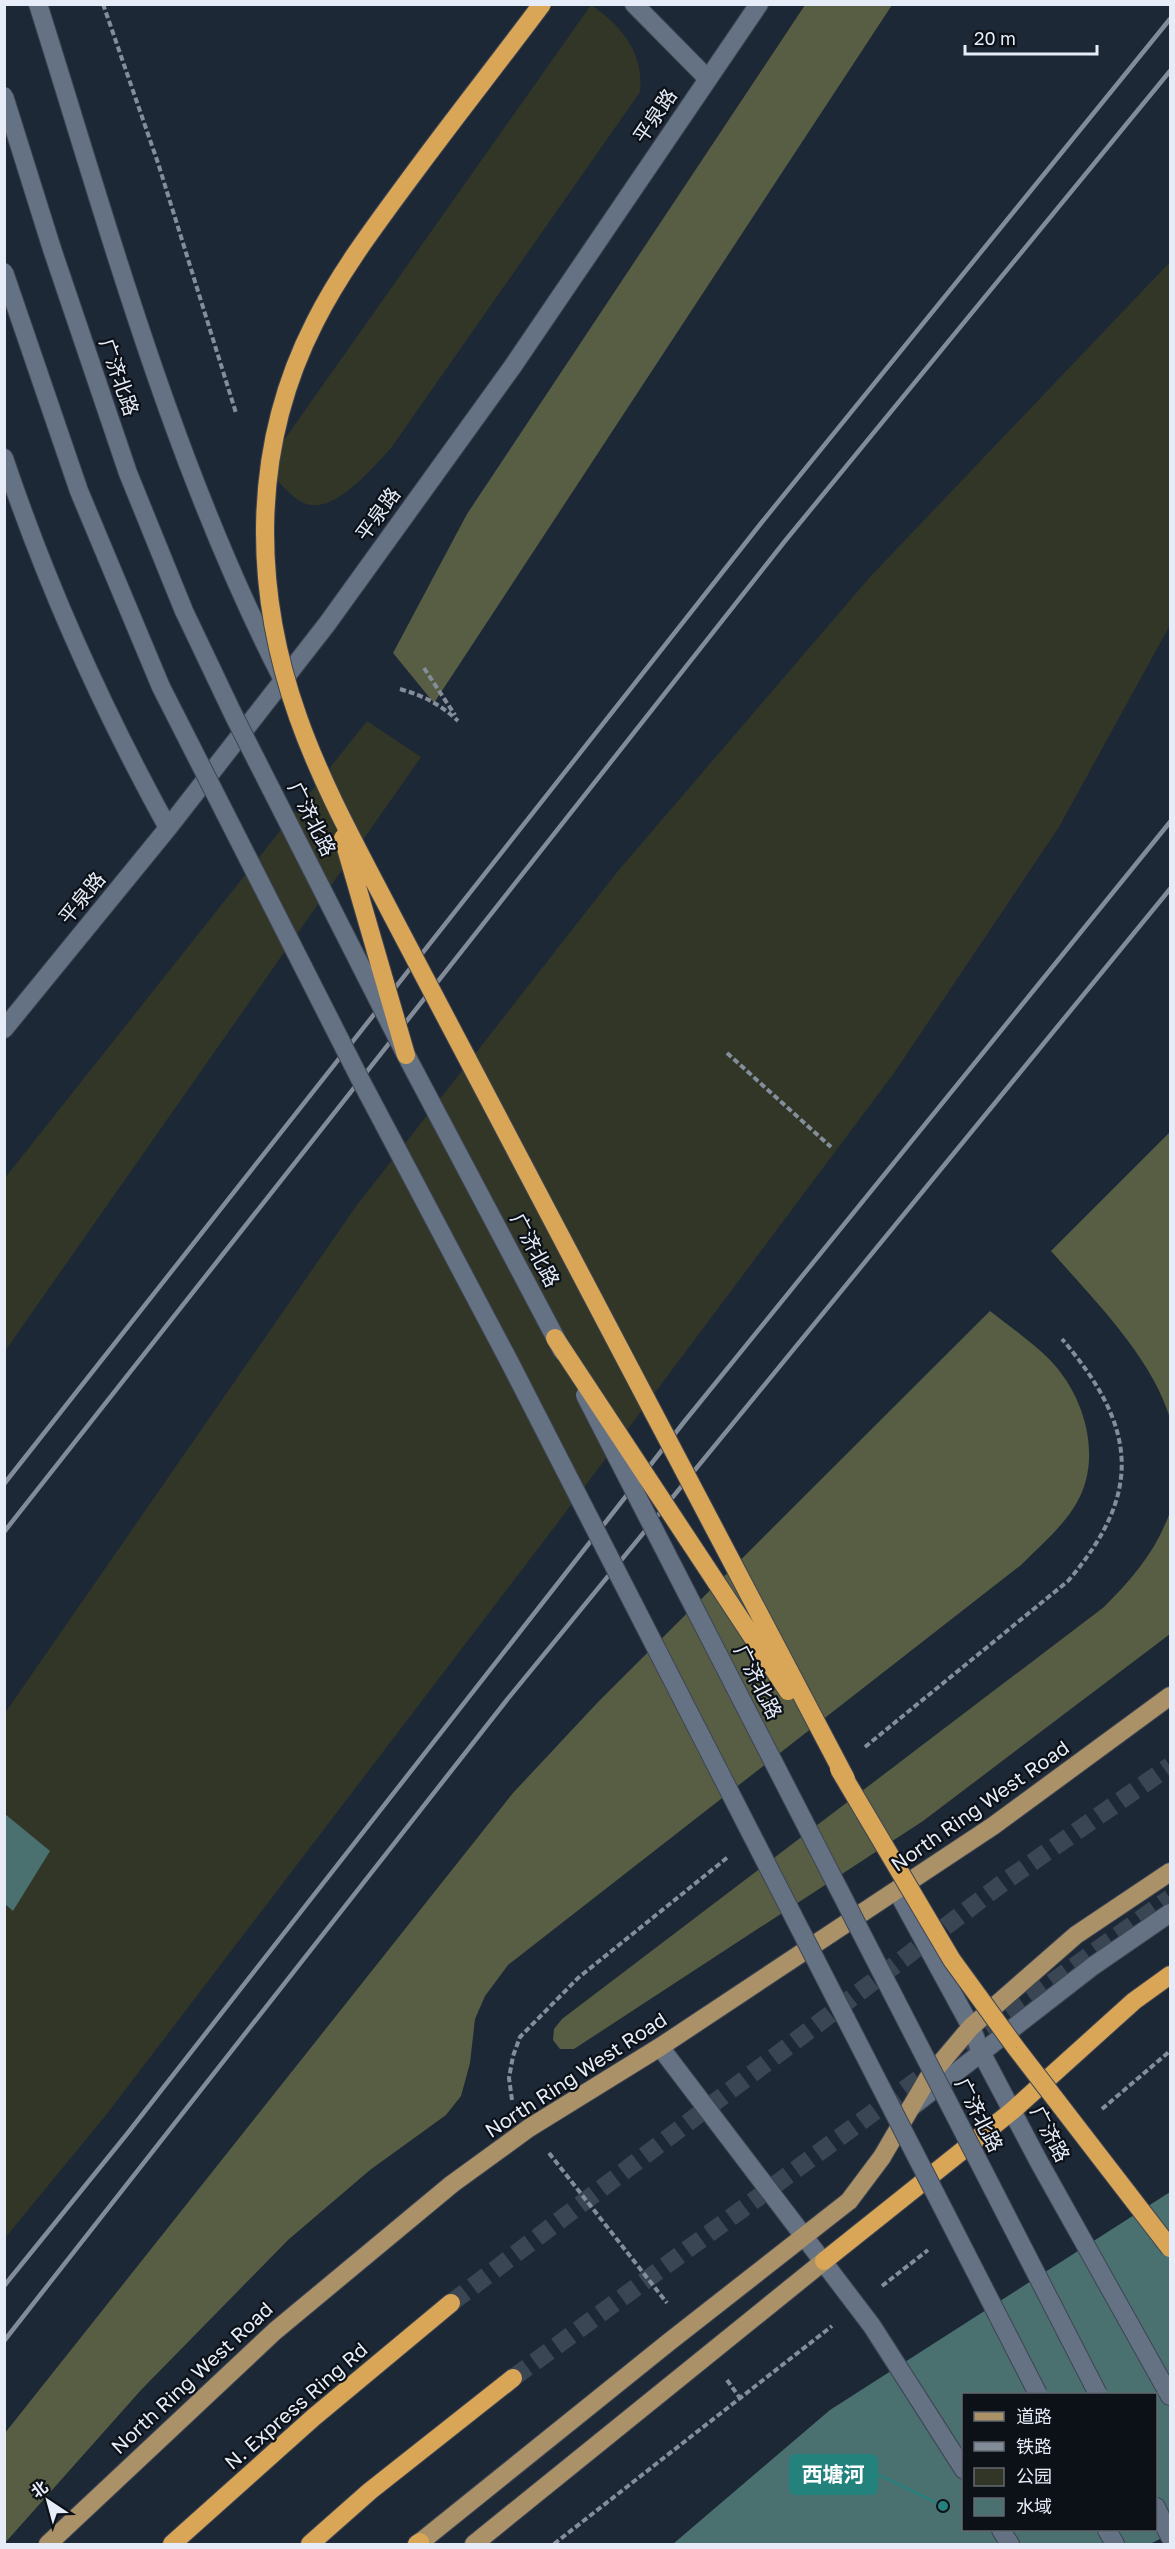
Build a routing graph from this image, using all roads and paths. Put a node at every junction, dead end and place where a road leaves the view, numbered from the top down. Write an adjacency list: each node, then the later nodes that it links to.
1 (38, 4): 12 (main road)
2 (103, 4): 9 (path)
3 (543, 4): 14 (highway, bridge)
4 (634, 4): 6 (main road)
5 (759, 4): 6 (main road, 平泉路)
6 (708, 79): 12 (main road, 平泉路)
7 (4, 96): 18 (main road, 广济北路, bridge)
8 (4, 272): 42 (main road, bridge)
9 (236, 413)
10 (4, 458): 15 (main road)
11 (424, 668): 13 (path)
12 (282, 678): 15 (main road, 平泉路)
13 (400, 689)
14 (330, 793): 18 (highway, bridge); 22 (highway, bridge)
15 (168, 828): 16 (main road, 平泉路)
16 (4, 1029)
17 (727, 1053): 19 (path)
18 (406, 1055): 20 (main road, 广济北路, bridge)
19 (831, 1147)
20 (555, 1338): 22 (highway, bridge); 43 (main road, 广济北路, bridge)
21 (1170, 1696): 24 (main road, North Ring West Road)
22 (846, 1779): 36 (highway, bridge)
23 (1170, 1872): 27 (main road)
24 (897, 1891): 27 (main road, 广济路); 28 (main road, North Ring West Road)
25 (1170, 1913): 30 (main road)
26 (1170, 1976): 33 (highway)
27 (971, 2026): 30 (main road, 广济路); 32 (main road)
28 (660, 2047): 34 (main road, North Ring West Road); 35 (main road)
29 (1170, 2051): 31 (path)
30 (981, 2052): 32 (main road); 33 (main road, 广济路)
31 (1163, 2056)
32 (906, 2111): 35 (main road)
33 (1012, 2111): 37 (highway); 44 (main road, 广济路)
34 (529, 2128): 39 (path); 50 (main road, North Ring West Road)
35 (805, 2236): 37 (main road); 39 (main road)
36 (1170, 2248)
37 (824, 2261): 40 (main road); 46 (main road)
38 (451, 2303): 51 (highway, N. Express Ring Rd)
39 (687, 2328): 53 (main road)
40 (708, 2355): 45 (path); 54 (main road)
41 (513, 2378): 52 (highway)
42 (1037, 2393)
43 (1097, 2393)
44 (1170, 2396)
45 (740, 2398)
46 (962, 2467)
47 (1157, 2511): 49 (main road)
48 (1002, 2531): 55 (main road)
49 (1170, 2537)
50 (48, 2544)
51 (172, 2544)
52 (310, 2544)
53 (418, 2544)
54 (474, 2544)
55 (1010, 2544)

